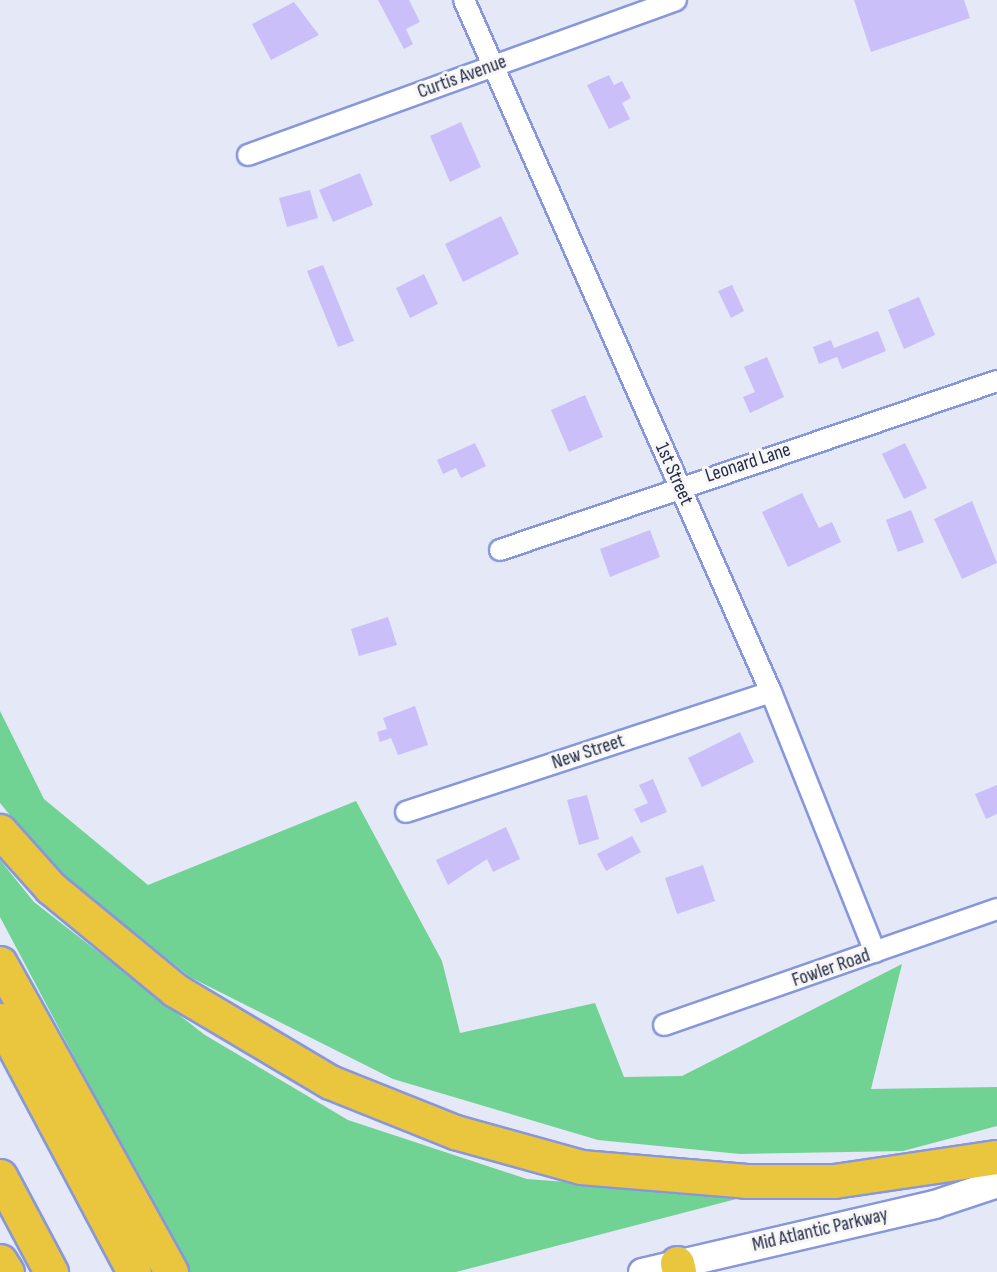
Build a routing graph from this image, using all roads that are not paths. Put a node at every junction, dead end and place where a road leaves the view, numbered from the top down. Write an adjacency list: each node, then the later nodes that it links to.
1 (464, 0): 3 (street, 1st Street)
2 (676, 0): 3 (street, Curtis Avenue)
3 (493, 64): 4 (street, Curtis Avenue); 6 (street, 1st Street)
4 (248, 155)
5 (997, 381): 6 (street, Leonard Lane)
6 (678, 485): 7 (street, Leonard Lane); 8 (street, 1st Street)
7 (500, 550)
8 (771, 692): 9 (street, New Street); 12 (street, 1st Street)
9 (406, 812)
10 (0, 831): 16 (highway)
11 (997, 909): 12 (street, Fowler Road)
12 (875, 952): 15 (street, Fowler Road)
13 (0, 963): 24 (highway)
14 (0, 1020): 23 (highway)
15 (664, 1025)
16 (997, 1157)
17 (0, 1176): 22 (highway)
18 (997, 1184): 20 (main road, Mid Atlantic Parkway)
19 (0, 1261): 21 (highway)
20 (678, 1268): 25 (main road, Mid Atlantic Parkway)
21 (7, 1272)
22 (51, 1272)
23 (134, 1272)
24 (171, 1272)
25 (642, 1272)

